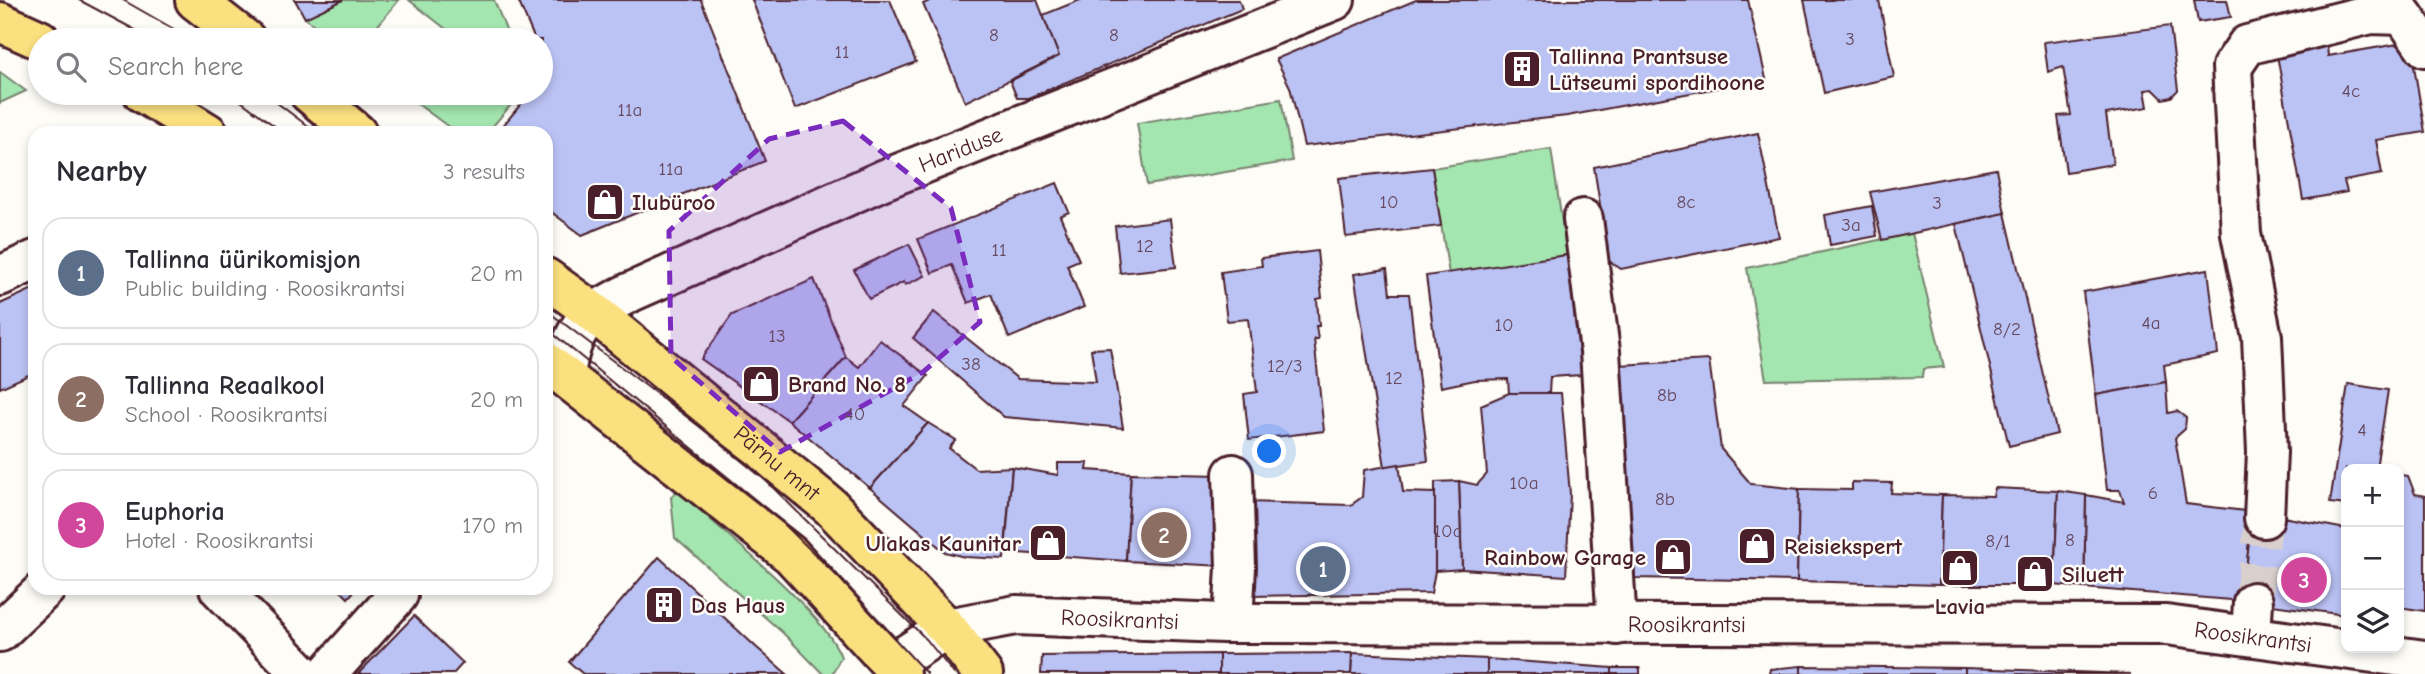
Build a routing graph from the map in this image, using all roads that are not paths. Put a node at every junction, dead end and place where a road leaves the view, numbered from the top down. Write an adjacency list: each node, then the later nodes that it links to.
1 (195, 0): 5 (main road)
2 (227, 0): 6 (main road)
3 (1335, 0): 17 (street, Hariduse)
4 (0, 22): 7 (main road)
5 (231, 28)
6 (245, 28)
7 (28, 35)
8 (2425, 47): 20 (street)
9 (162, 105): 11 (main road)
10 (323, 105): 12 (main road)
11 (197, 126)
12 (349, 126)
13 (1583, 219): 25 (street)
14 (28, 263): 15 (street)
15 (0, 276)
16 (553, 283): 17 (main road, Pärnu mnt)
17 (593, 312): 18 (street); 26 (main road, Pärnu mnt)
18 (556, 368): 29 (main road)
19 (1233, 474): 24 (street)
20 (2264, 518)
21 (39, 595): 27 (street)
22 (226, 595): 30 (street)
23 (398, 595): 31 (street)
24 (1233, 623): 25 (street, Roosikrantsi); 26 (street, Roosikrantsi)
25 (1617, 625): 28 (street, Roosikrantsi)
26 (947, 628): 29 (street); 32 (main road, Pärnu mnt)
27 (0, 632)
28 (2425, 660)
29 (896, 669)
30 (302, 674)
31 (327, 674)
32 (984, 674)

